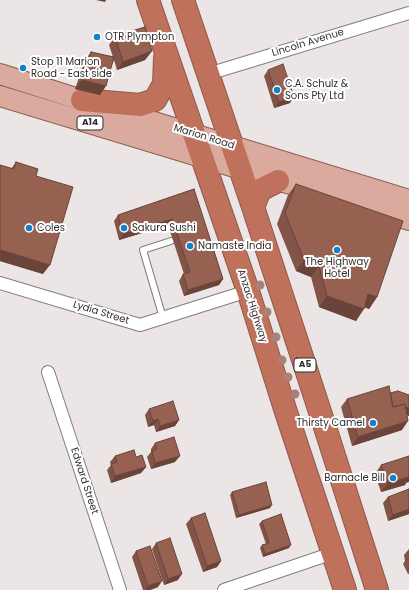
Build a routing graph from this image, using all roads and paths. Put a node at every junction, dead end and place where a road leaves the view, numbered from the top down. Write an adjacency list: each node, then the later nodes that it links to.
1 (148, 0): 4 (highway, Anzac Highway)
2 (183, 0): 6 (highway, A5)
3 (409, 13): 6 (street, Lincoln Avenue)
4 (165, 49): 8 (highway); 9 (highway, Anzac Highway)
5 (0, 74): 8 (main road, Marion Road / A14)
6 (208, 74): 10 (highway, A5)
7 (0, 96): 11 (main road, Marion Road / A14)
8 (82, 100): 9 (main road, Marion Road / A14)
9 (194, 134): 10 (main road, Marion Road / A14); 11 (highway, Anzac Highway)
10 (233, 146): 12 (highway, A5); 14 (main road, Marion Road / A14)
11 (202, 157): 12 (main road, Marion Road / A14); 19 (highway, Anzac Highway)
12 (240, 169): 13 (main road, Marion Road / A14); 15 (highway, A5)
13 (278, 180): 15 (highway); 16 (main road, Marion Road / A14)
14 (409, 200)
15 (253, 207): 22 (highway, A5)
16 (409, 220)
17 (171, 241): 20 (lane)
18 (0, 283): 20 (street, Lydia Street)
19 (248, 291): 20 (street, Lydia Street); 23 (highway, Anzac Highway)
20 (163, 318)
21 (48, 372): 25 (street, Edward Street)
22 (315, 394): 23 (highway); 28 (highway, A5)
23 (285, 409): 24 (highway, Anzac Highway)
24 (333, 553): 26 (street); 27 (highway, Anzac Highway)
25 (120, 590)
26 (224, 590)
27 (345, 590)
28 (377, 590)

